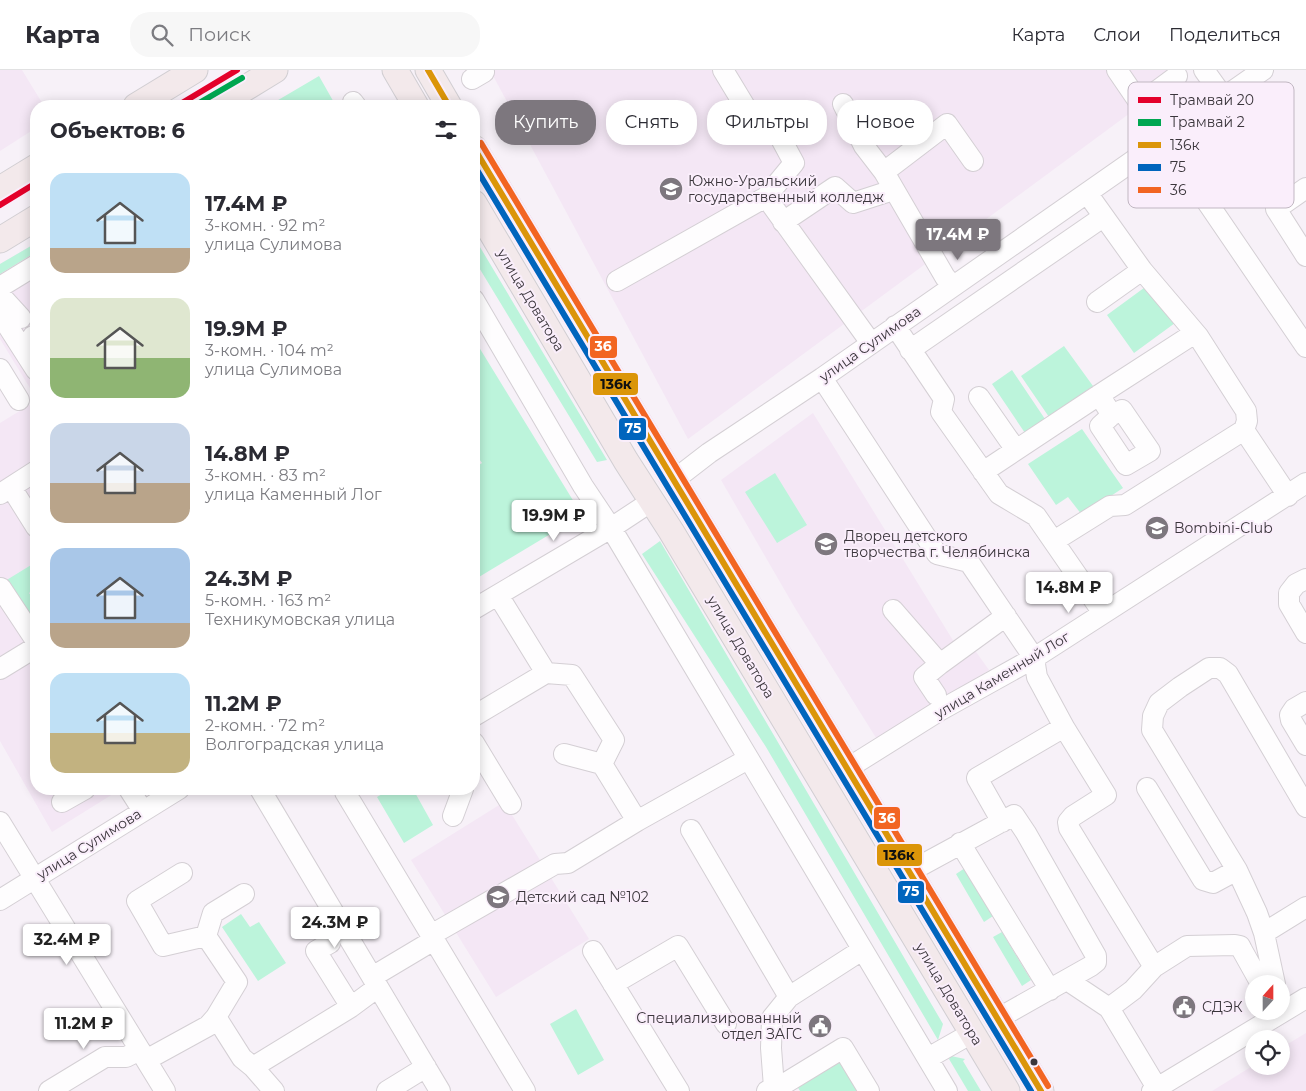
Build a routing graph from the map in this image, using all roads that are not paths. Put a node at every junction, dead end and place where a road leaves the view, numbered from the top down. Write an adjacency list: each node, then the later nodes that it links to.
1 (195, 70): 14 (main road)
2 (275, 70): 15 (main road)
3 (395, 70): 16 (main road)
4 (428, 70): 17 (main road)
5 (723, 70): 29 (street)
6 (1117, 70): 13 (street)
7 (1204, 70): 11 (street)
8 (1263, 70): 12 (street, улица Сулимова)
9 (1177, 76): 10 (street)
10 (1169, 82)
11 (1213, 82)
12 (1246, 82)
13 (1128, 87)
14 (146, 100)
15 (226, 100)
16 (412, 100)
17 (446, 100)
18 (864, 145): 23 (street)
19 (480, 158): 64 (main road, улица Доватора)
20 (972, 161): 23 (street)
21 (1128, 165): 27 (street, улица Сулимова)
22 (30, 171): 25 (main road)
23 (884, 172): 41 (street)
24 (1306, 188): 28 (street)
25 (0, 189)
26 (887, 192): 35 (street)
27 (1087, 193): 33 (street); 41 (street, улица Сулимова)
28 (1294, 196)
29 (766, 197): 35 (street); 40 (street)
30 (1211, 208): 51 (street)
31 (1277, 208): 37 (street)
32 (480, 213): 68 (main road, улица Доватора)
33 (1103, 217): 39 (street); 52 (street)
34 (30, 222): 36 (main road)
35 (783, 222): 50 (street)
36 (0, 240)
37 (1306, 256)
38 (30, 269): 42 (street)
39 (1142, 270): 44 (street); 49 (street)
40 (617, 281)
41 (952, 286): 48 (street, улица Сулимова)
42 (0, 287)
43 (0, 295): 47 (street)
44 (1098, 302)
45 (480, 310): 70 (street)
46 (0, 314): 53 (street)
47 (21, 318)
48 (895, 326): 50 (street, улица Сулимова); 52 (street)
49 (1195, 334): 56 (street); 60 (street)
50 (871, 343): 55 (street, улица Сулимова)
51 (1306, 347)
52 (910, 350): 62 (street)
53 (30, 361)
54 (0, 369): 58 (street)
55 (822, 378): 64 (street, улица Сулимова); 78 (street)
56 (1098, 395): 59 (street); 61 (street)
57 (979, 397): 61 (street)
58 (18, 400)
59 (1112, 416)
60 (1244, 430): 67 (street); 71 (street)
61 (1016, 450): 62 (street)
62 (984, 472): 71 (street)
63 (30, 475): 66 (street)
64 (674, 480): 68 (main road, улица Сулимова); 95 (main road, улица Доватора)
65 (1306, 483): 67 (street, улица Каменный Лог)
66 (5, 491): 69 (street)
67 (1288, 496): 77 (street, улица Каменный Лог)
68 (652, 501): 70 (street, улица Сулимова); 142 (main road, улица Доватора)
69 (30, 520)
70 (611, 528): 74 (street, улица Сулимова); 93 (street)
71 (1054, 541): 77 (street)
72 (1306, 579): 80 (street)
73 (1, 588): 79 (street)
74 (498, 595): 75 (street, улица Сулимова); 85 (street)
75 (480, 606)
76 (893, 610): 83 (street)
77 (1103, 613): 82 (street, улица Каменный Лог)
78 (1006, 616): 82 (street); 83 (street)
79 (30, 630)
80 (1306, 634)
81 (30, 642): 84 (street)
82 (1034, 658): 89 (street); 95 (street, улица Каменный Лог)
83 (940, 664): 86 (street)
84 (0, 669)
85 (546, 673): 88 (street); 94 (street)
86 (936, 695)
87 (1306, 702): 90 (street)
88 (480, 712)
89 (1064, 727): 110 (street); 126 (street)
90 (1306, 746)
91 (564, 754): 94 (street)
92 (480, 757): 104 (street)
93 (748, 759): 108 (street); 124 (street)
94 (602, 764): 108 (street)
95 (848, 768): 114 (main road, улица Доватора)
96 (1147, 788): 113 (street)
97 (74, 795): 103 (street)
98 (133, 795): 106 (street)
99 (169, 795): 106 (street, улица Сулимова)
100 (264, 795): 130 (street)
101 (347, 795): 122 (street)
102 (461, 795): 107 (street)
103 (62, 802)
104 (511, 804)
105 (1306, 807): 113 (street)
106 (143, 811): 116 (street, улица Сулимова)
107 (453, 816)
108 (638, 821): 122 (street)
109 (0, 822): 116 (street)
110 (1002, 822): 112 (street); 129 (street)
111 (691, 830): 133 (street)
112 (960, 843): 114 (street); 132 (street)
113 (1236, 870): 120 (street)
114 (910, 872): 139 (main road, улица Доватора)
115 (182, 873): 121 (street)
116 (34, 879): 118 (street, улица Сулимова); 143 (street)
117 (244, 894): 121 (street)
118 (0, 900)
119 (1306, 907): 120 (street)
120 (1264, 933): 128 (street)
121 (206, 936): 138 (street)
122 (433, 938): 130 (street); 154 (street)
123 (330, 943): 136 (street)
124 (862, 950): 133 (street); 144 (street)
125 (593, 952): 131 (street)
126 (1154, 967): 127 (street); 137 (street)
127 (1256, 975)
128 (1273, 975)
129 (1067, 980): 132 (street); 137 (street)
130 (375, 982): 136 (street); 146 (street)
131 (613, 984): 141 (street); 155 (street)
132 (1050, 990): 139 (street)
133 (789, 997): 148 (street)
134 (1306, 998): 135 (street)
135 (1290, 1002)
136 (351, 1008): 145 (street)
137 (1109, 1008): 149 (street)
138 (216, 1017): 143 (street); 145 (street)
139 (997, 1019): 159 (main road, улица Доватора)
140 (1259, 1020): 149 (street)
141 (726, 1024)
142 (972, 1033): 144 (street); 158 (main road, улица Доватора)
143 (143, 1055): 150 (street); 151 (street)
144 (928, 1058): 157 (street)
145 (253, 1067): 152 (street)
146 (426, 1067): 147 (street); 153 (street)
147 (400, 1088)
148 (778, 1088): 156 (street)
149 (1154, 1090)
150 (49, 1091)
151 (165, 1091)
152 (274, 1091)
153 (440, 1091)
154 (525, 1091)
155 (679, 1091)
156 (869, 1091)
157 (947, 1091)
158 (1007, 1091)
159 (1040, 1091)

